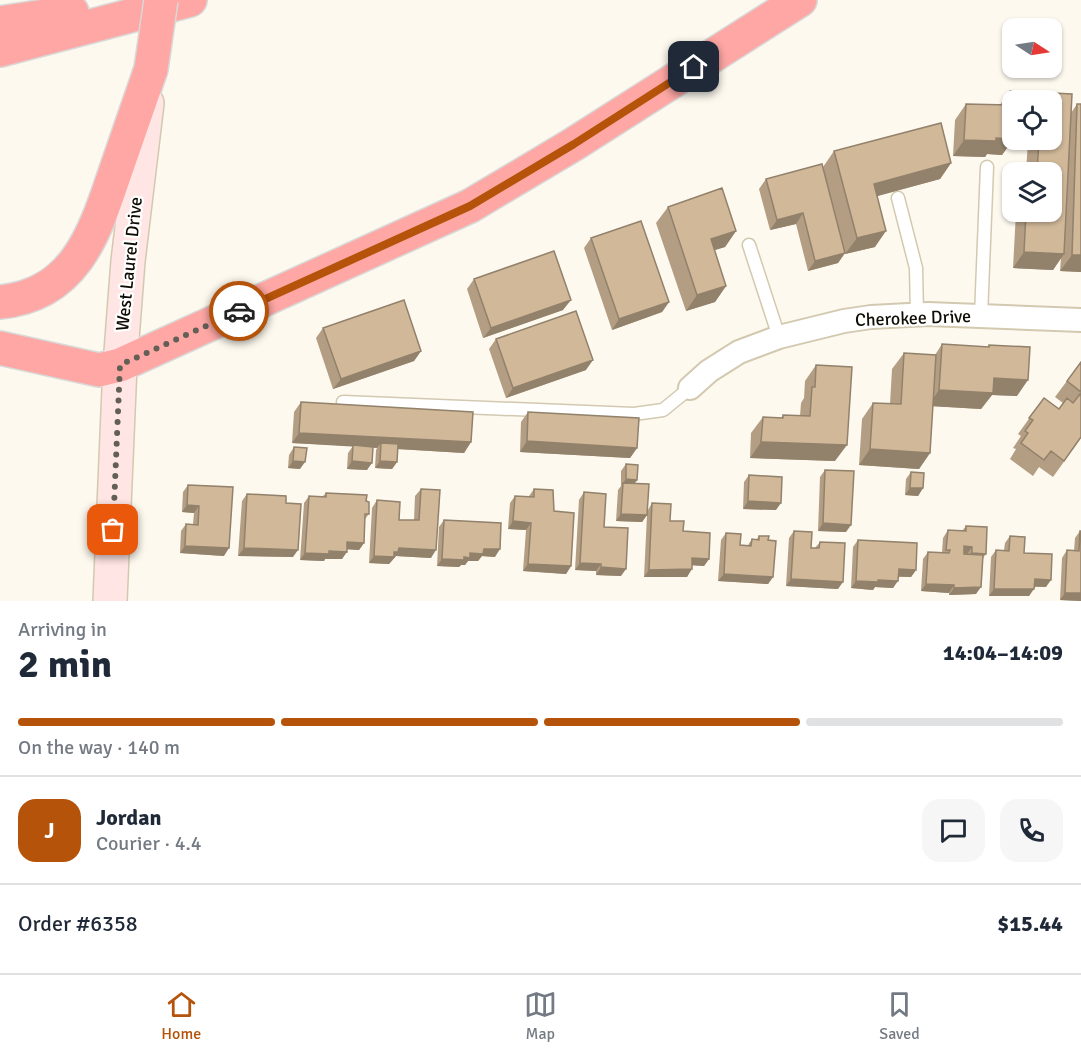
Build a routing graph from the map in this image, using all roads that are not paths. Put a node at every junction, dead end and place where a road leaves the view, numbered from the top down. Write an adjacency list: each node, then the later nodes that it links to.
1 (158, 0): 4 (highway); 6 (highway, West Laurel Drive, bridge)
2 (190, 0): 5 (highway)
3 (800, 0): 16 (highway)
4 (0, 23)
5 (0, 50)
6 (151, 69): 10 (highway); 16 (main road, West Laurel Drive)
7 (987, 167): 12 (lane)
8 (898, 198): 11 (lane)
9 (749, 245): 14 (lane)
10 (0, 302)
11 (917, 314): 12 (street, Cherokee Drive); 14 (street, Cherokee Drive)
12 (981, 316): 13 (street, Cherokee Drive)
13 (1081, 320)
14 (779, 337): 17 (street, Cherokee Drive)
15 (0, 348): 16 (highway)
16 (120, 365): 19 (main road, West Laurel Drive)
17 (690, 388): 18 (lane)
18 (343, 402)
19 (110, 601): 20 (street)
20 (116, 601)

